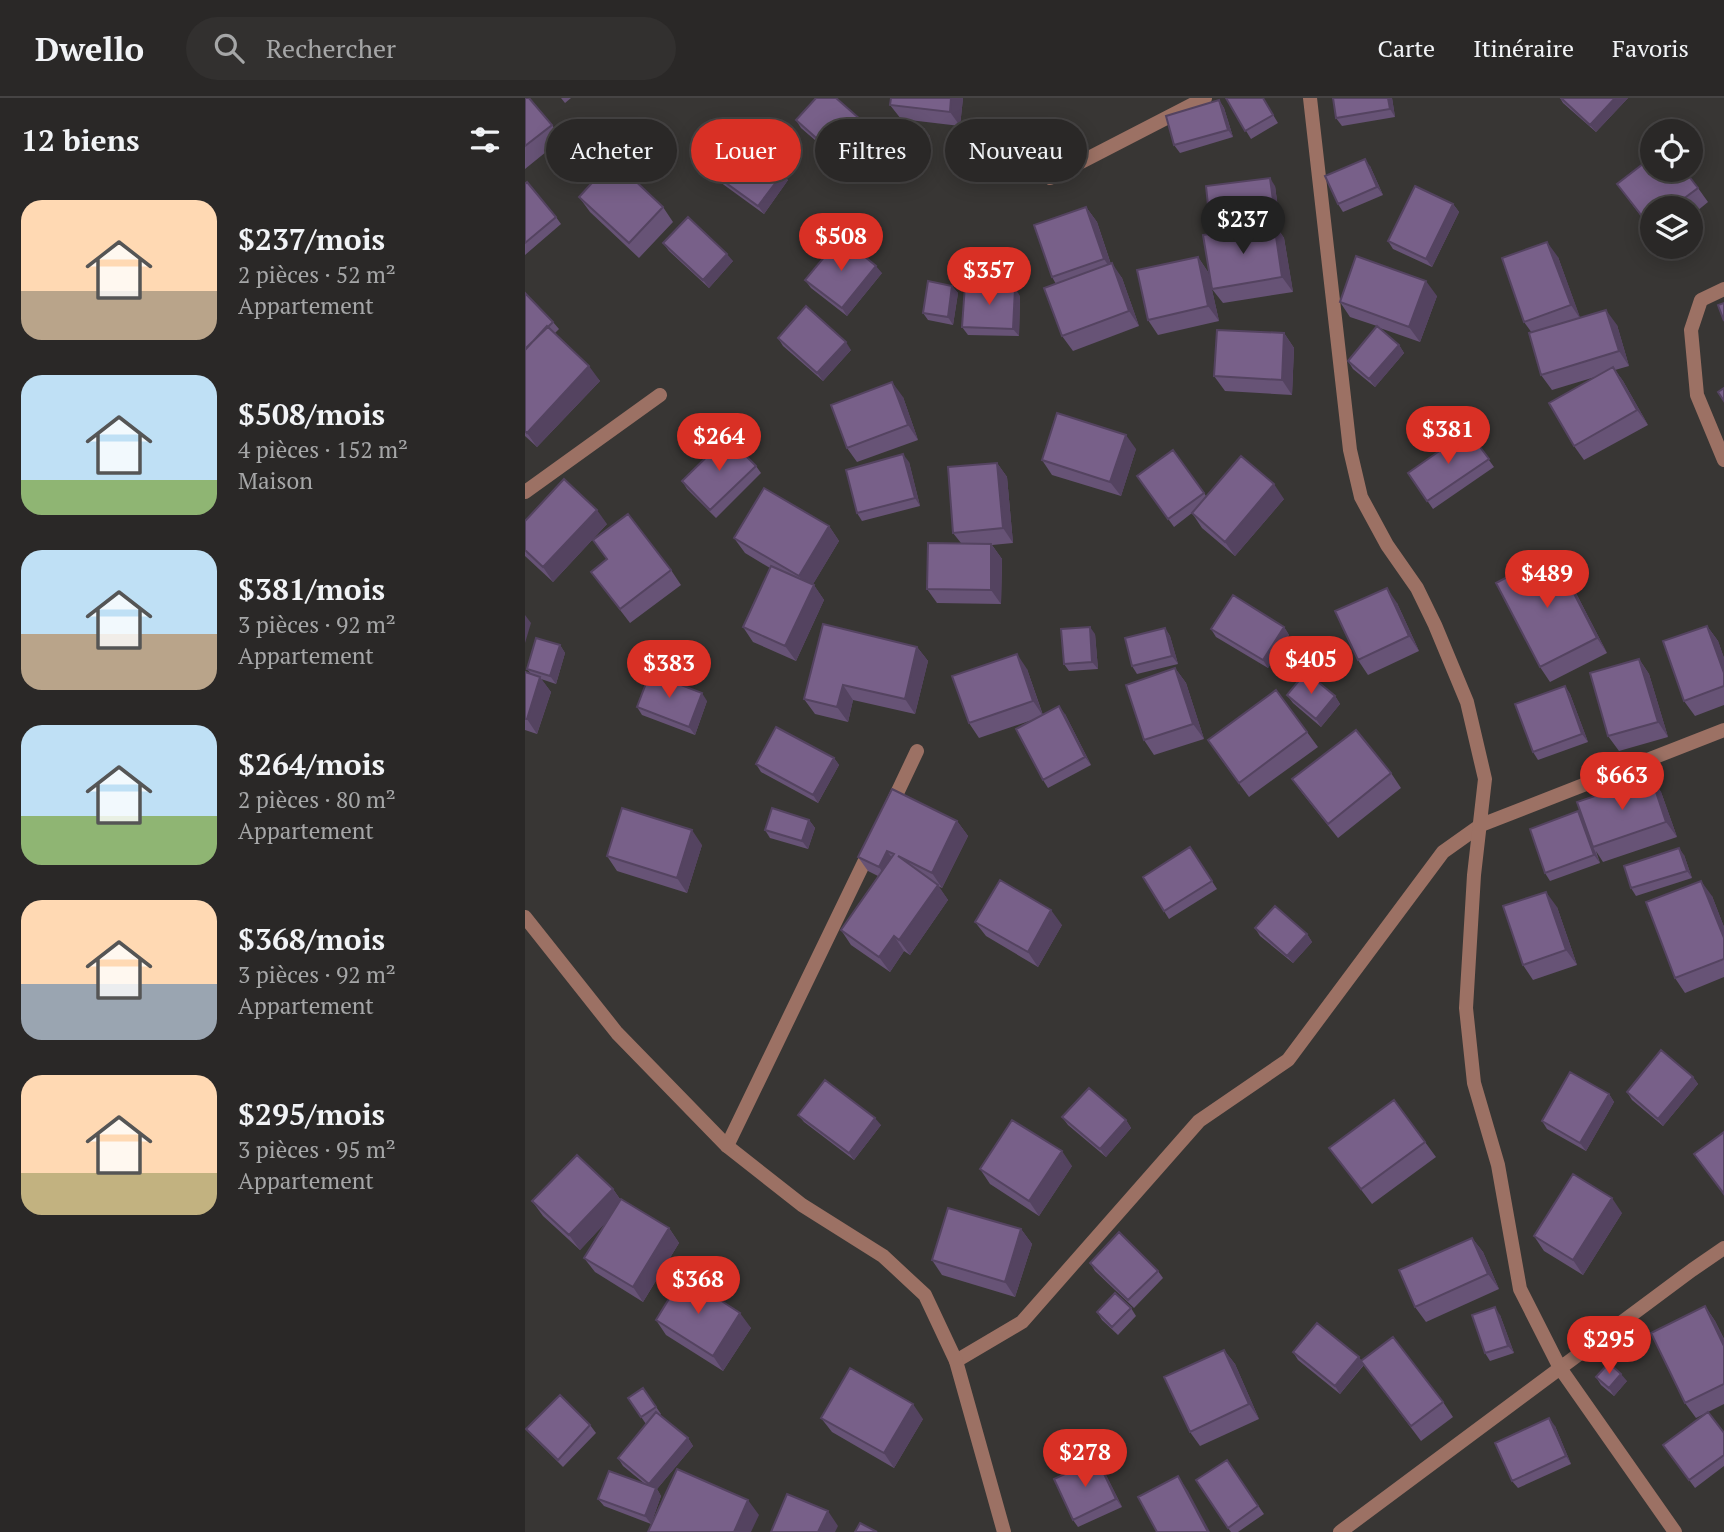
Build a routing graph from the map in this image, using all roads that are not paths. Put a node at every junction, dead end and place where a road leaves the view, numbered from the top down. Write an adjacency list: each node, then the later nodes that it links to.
1 (1205, 98): 3 (street)
2 (1310, 98): 10 (street)
3 (1087, 159)
4 (1724, 289): 6 (street)
5 (660, 395): 7 (street)
6 (1724, 460)
7 (525, 492)
8 (1724, 730): 10 (street)
9 (918, 751): 12 (street)
10 (1481, 825): 14 (street); 15 (street)
11 (525, 917): 12 (street)
12 (727, 1146): 14 (street)
13 (1724, 1248): 15 (street)
14 (956, 1361): 16 (street)
15 (1560, 1368): 17 (street); 18 (street)
16 (1004, 1532)
17 (1340, 1532)
18 (1675, 1532)

